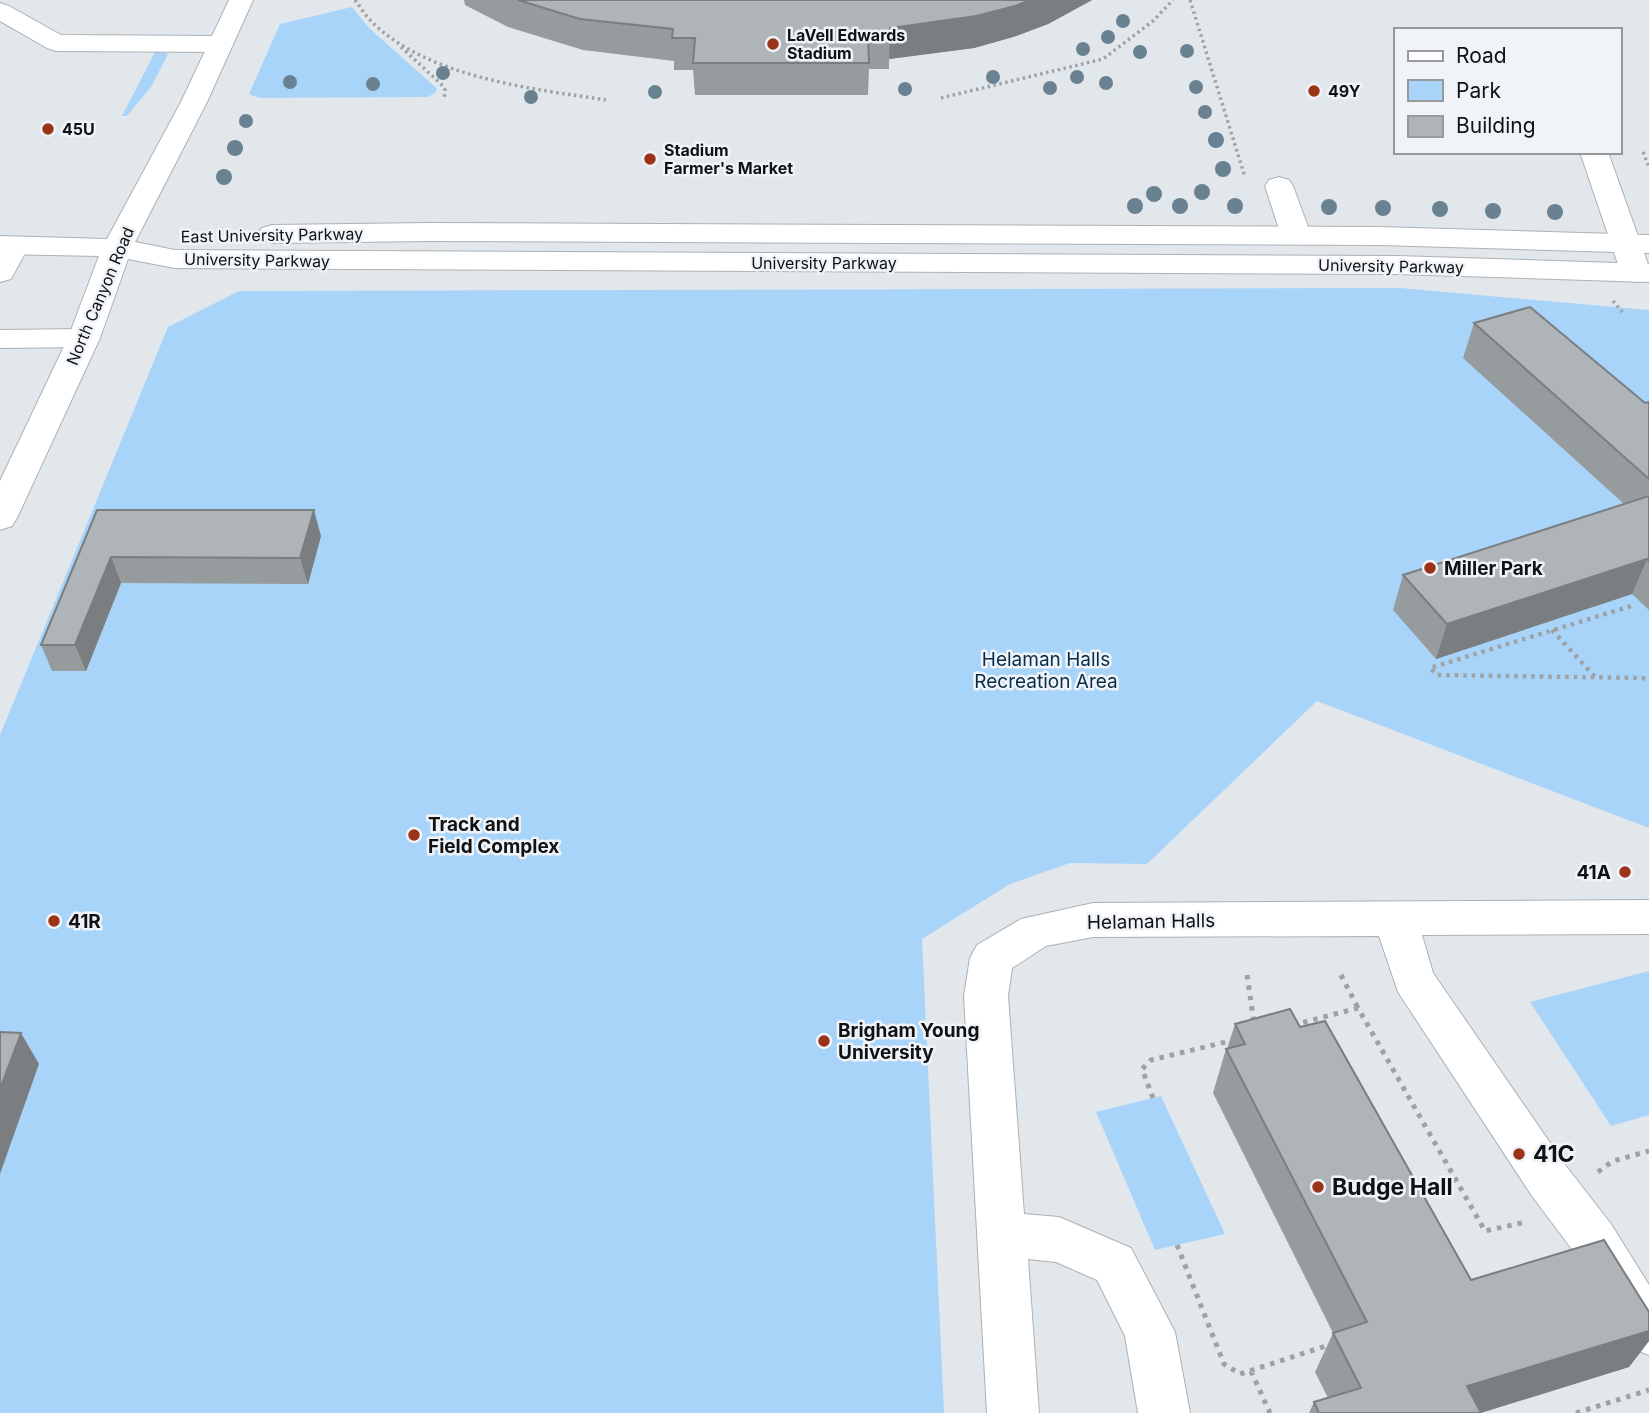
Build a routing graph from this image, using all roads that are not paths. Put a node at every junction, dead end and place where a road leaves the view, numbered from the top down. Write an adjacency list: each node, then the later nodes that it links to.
1 (241, 0): 3 (main road, North Canyon Road)
2 (0, 11): 3 (main road)
3 (220, 44): 10 (main road, North Canyon Road)
4 (1595, 154): 8 (main road)
5 (1279, 186): 7 (main road)
6 (428, 232): 7 (main road, University Parkway); 10 (main road, East University Parkway)
7 (1296, 235): 8 (main road, University Parkway)
8 (1637, 244): 12 (main road)
9 (7, 246): 10 (main road, University Parkway); 11 (main road)
10 (117, 248): 12 (main road, University Parkway); 13 (main road, North Canyon Road)
11 (0, 273)
12 (1642, 273)
13 (84, 338): 14 (main road); 15 (main road, North Canyon Road)
14 (0, 339)
15 (0, 518)
16 (1649, 917): 17 (main road, Helaman Halls)
17 (1395, 918): 18 (main road, Helaman Halls); 19 (main road)
18 (1002, 1234): 20 (main road, Helaman Halls); 21 (main road)
19 (1649, 1331)
20 (1013, 1413)
21 (1164, 1413)

